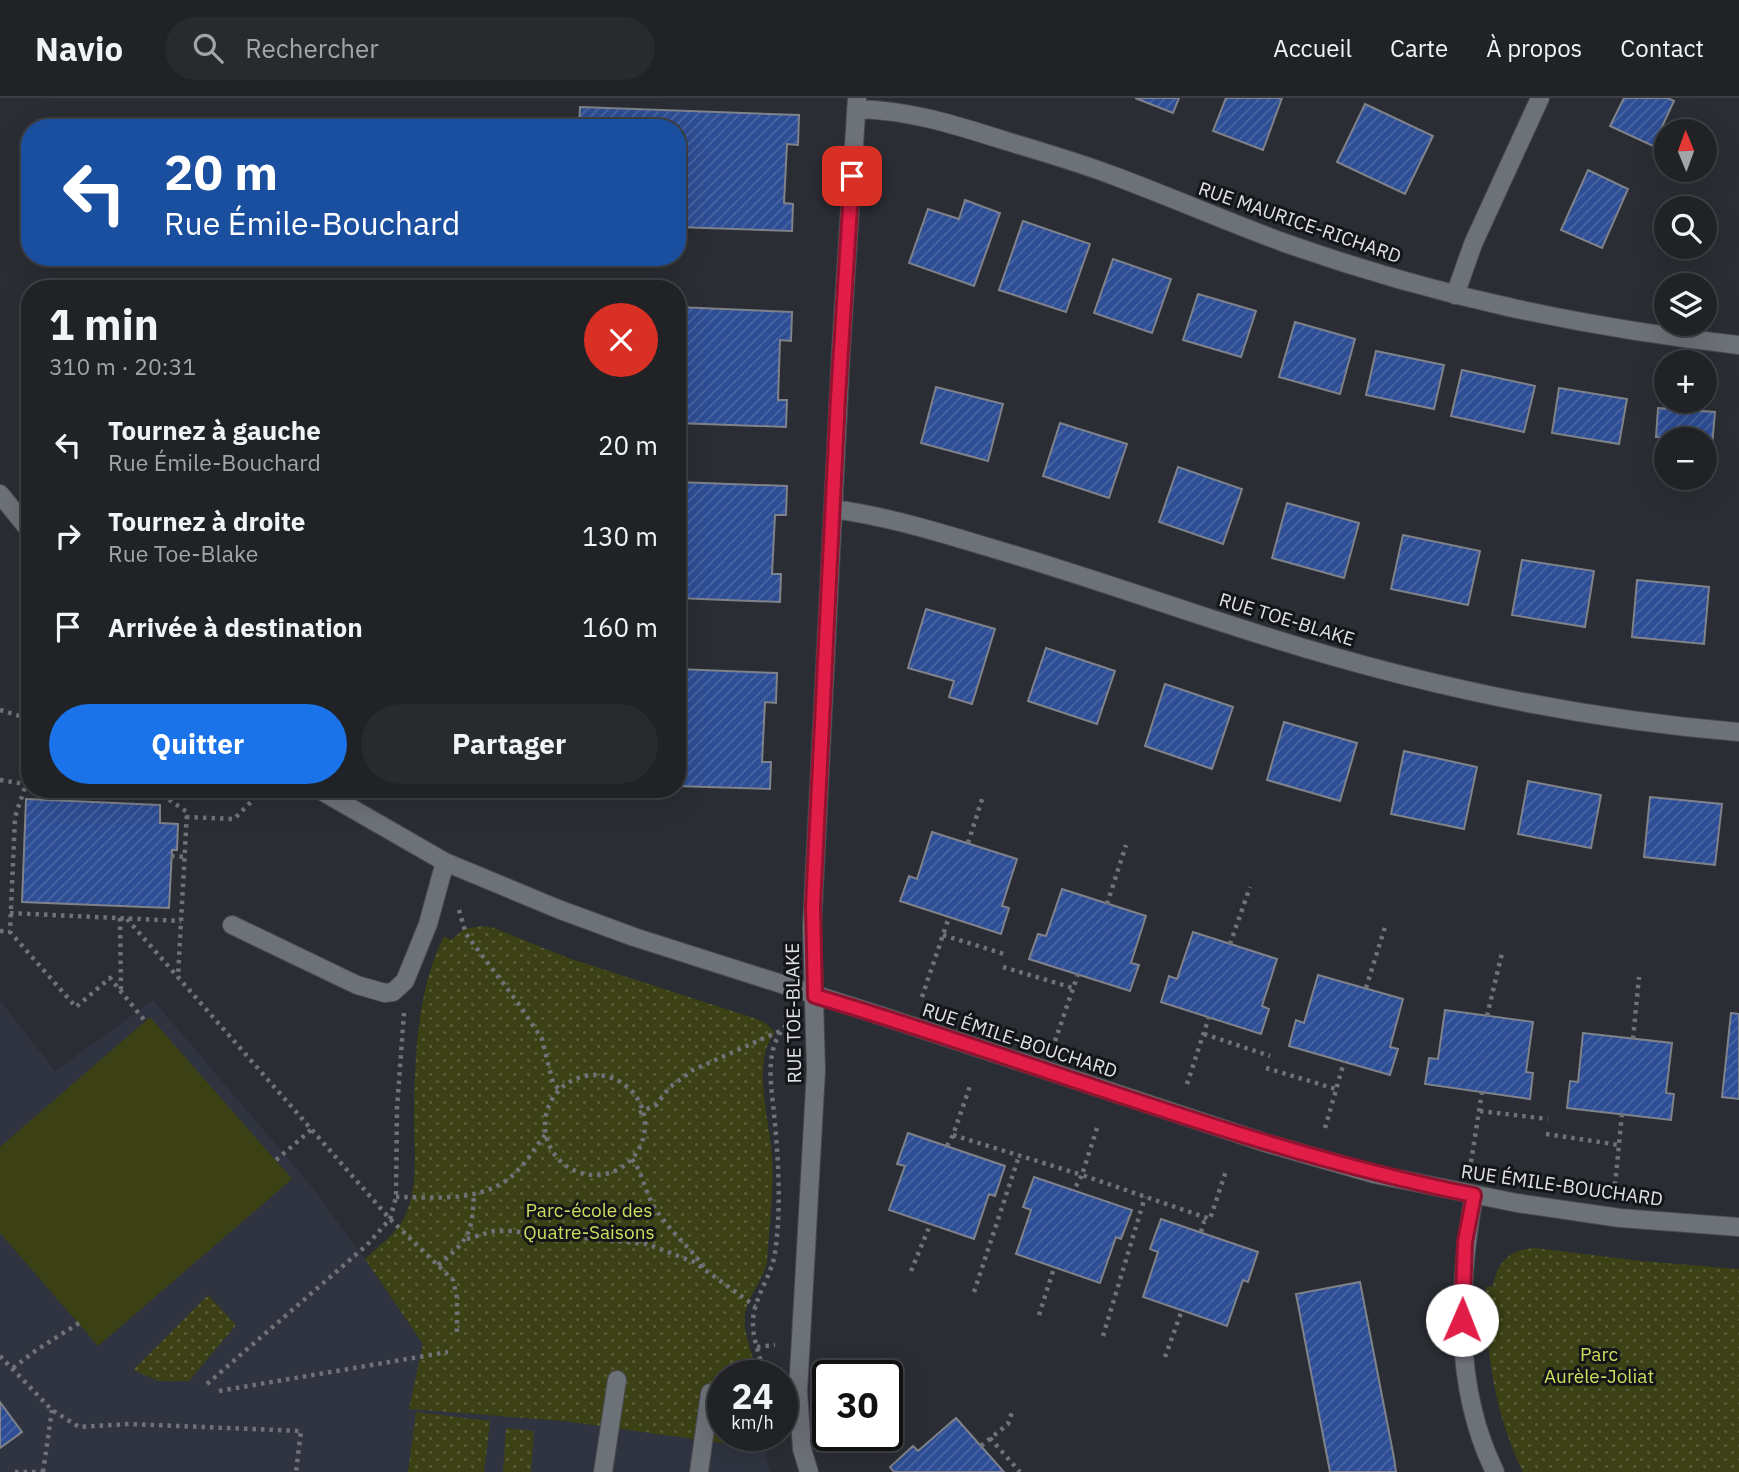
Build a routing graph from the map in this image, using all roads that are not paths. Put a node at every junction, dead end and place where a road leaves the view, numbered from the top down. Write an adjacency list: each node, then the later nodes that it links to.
1 (1541, 98): 3 (street)
2 (857, 103): 3 (street, RUE MAURICE-RICHARD); 6 (street, RUE TOE-BLAKE)
3 (1455, 295): 4 (street, RUE MAURICE-RICHARD)
4 (1739, 345)
5 (0, 494): 7 (street)
6 (833, 509): 8 (street, RUE TOE-BLAKE); 12 (street, RUE TOE-BLAKE)
7 (21, 520)
8 (1739, 732)
9 (334, 798): 10 (street, RUE ÉMILE-BOUCHARD)
10 (445, 862): 11 (street); 12 (street, RUE ÉMILE-BOUCHARD)
11 (232, 925)
12 (815, 996): 13 (street, RUE ÉMILE-BOUCHARD); 19 (street, RUE TOE-BLAKE)
13 (1474, 1195): 14 (street, RUE ÉMILE-BOUCHARD); 20 (street)
14 (1739, 1227)
15 (617, 1380): 17 (street)
16 (707, 1415): 18 (street)
17 (603, 1472)
18 (699, 1472)
19 (809, 1472)
20 (1495, 1472)

